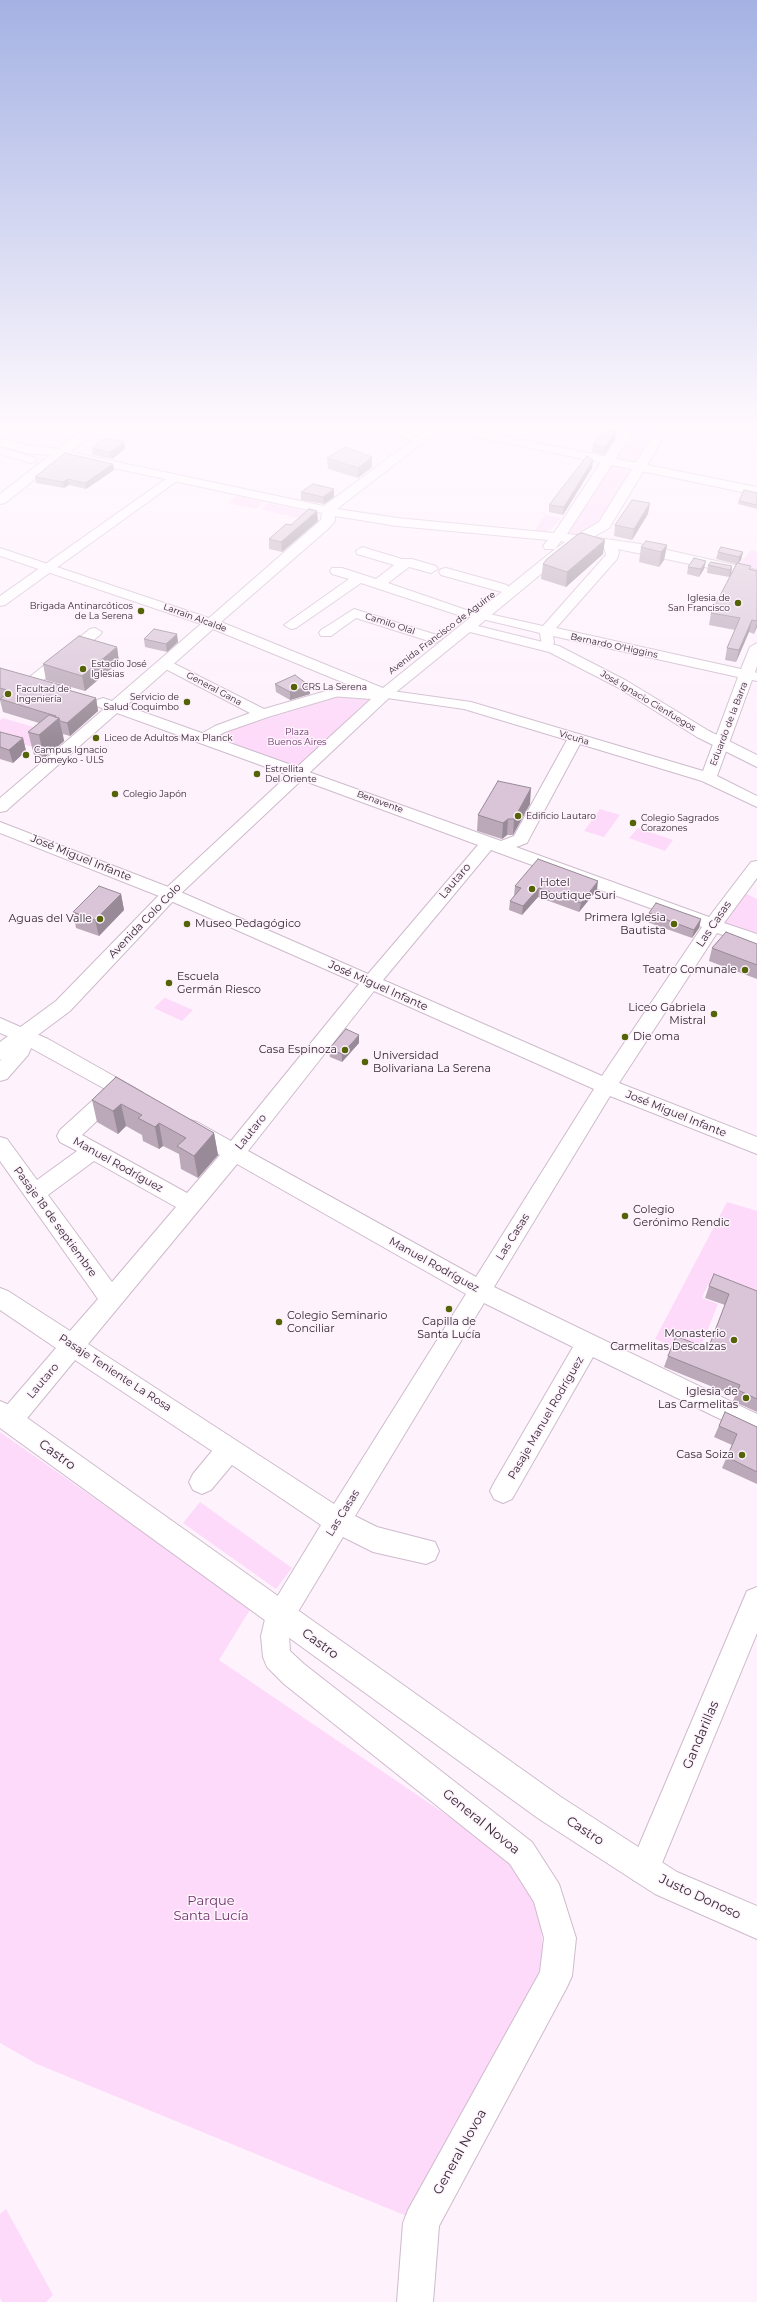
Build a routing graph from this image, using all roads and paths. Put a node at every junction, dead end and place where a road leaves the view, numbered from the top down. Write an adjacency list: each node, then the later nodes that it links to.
1 (93, 531): 13 (street)
2 (317, 531): 24 (main road)
3 (498, 531): 6 (main road)
4 (562, 531): 6 (main road, Avenida Francisco de Aguirre)
5 (592, 531): 8 (main road, Avenida Francisco de Aguirre)
6 (558, 537): 8 (main road); 20 (main road, Avenida Francisco de Aguirre)
7 (0, 538): 13 (main road)
8 (578, 539): 9 (street); 22 (main road, Avenida Francisco de Aguirre)
9 (608, 543): 17 (street); 27 (street)
10 (362, 551): 12 (street)
11 (0, 552): 13 (main road, Larraín Alcalde)
12 (404, 564): 14 (street); 19 (street)
13 (42, 565): 21 (street); 24 (main road, Larraín Alcalde)
14 (431, 569)
15 (337, 571): 18 (street, Bernardo O'Higgins)
16 (446, 572): 20 (street)
17 (757, 574)
18 (359, 578): 19 (street, Bernardo O'Higgins); 25 (street)
19 (379, 584): 22 (street, Bernardo O'Higgins)
20 (502, 588): 22 (main road, Avenida Francisco de Aguirre)
21 (0, 602)
22 (469, 619): 23 (street, Bernardo O'Higgins); 30 (main road, José Ignacio Cienfuegos); 31 (main road, Avenida Francisco de Aguirre); 40 (main road, Avenida Francisco de Aguirre)
23 (503, 621): 26 (street, Bernardo O'Higgins); 30 (main road)
24 (211, 623): 35 (main road); 38 (main road, Larraín Alcalde)
25 (291, 625)
26 (531, 627): 27 (street, Bernardo O'Higgins); 32 (main road)
27 (547, 631): 34 (street); 36 (street, Bernardo O'Higgins)
28 (95, 632): 37 (street)
29 (326, 633): 31 (street, Camilo Olal)
30 (493, 634): 32 (main road, José Ignacio Cienfuegos)
31 (435, 639): 38 (main road, Avenida Francisco de Aguirre)
32 (521, 640): 34 (main road, José Ignacio Cienfuegos)
33 (757, 647): 36 (street, Eduardo de la Barra)
34 (554, 649): 46 (main road, José Ignacio Cienfuegos)
35 (165, 663): 42 (main road); 43 (street, General Gana)
36 (752, 676): 46 (street, Eduardo de la Barra)
37 (33, 682)
38 (364, 684): 39 (street, Avenida Francisco de Aguirre); 40 (main road, Larraín Alcalde)
39 (336, 693): 40 (main road); 43 (street, Avenida Francisco de Aguirre)
40 (385, 694): 45 (street, Vicuña); 48 (main road, Avenida Francisco de Aguirre)
41 (92, 699): 42 (main road, Benavente)
42 (114, 706): 44 (main road, Benavente); 51 (main road)
43 (263, 714): 44 (street, Avenida Francisco de Aguirre)
44 (204, 738): 48 (main road, Benavente)
45 (576, 738): 49 (street, Vicuña); 53 (street, Lautaro)
46 (721, 744): 47 (main road, José Ignacio Cienfuegos); 49 (street, Eduardo de la Barra)
47 (757, 762)
48 (300, 774): 53 (street, Benavente); 55 (main road, Avenida Colo Colo)
49 (708, 778): 50 (street, Vicuña)
50 (757, 802)
51 (0, 807)
52 (0, 827): 55 (street, José Miguel Infante)
53 (496, 845): 56 (street, Benavente); 58 (street, Lautaro)
54 (757, 866): 56 (street, Las Casas)
55 (170, 894): 58 (street, José Miguel Infante); 60 (main road, Avenida Colo Colo)
56 (713, 925): 57 (street, Benavente); 63 (street, Las Casas)
57 (757, 941)
58 (370, 983): 63 (street, José Miguel Infante); 70 (street, Lautaro)
59 (0, 1025): 60 (street)
60 (24, 1036): 61 (main road, Avenida Colo Colo); 62 (street); 64 (street)
61 (0, 1053)
62 (0, 1074)
63 (606, 1086): 68 (street, José Miguel Infante); 73 (street, Las Casas)
64 (119, 1088): 65 (street); 69 (street, Manuel Rodríguez)
65 (153, 1107)
66 (173, 1118): 70 (street, Manuel Rodríguez)
67 (0, 1145): 71 (street, Pasaje 18 de septiembre)
68 (757, 1146)
69 (93, 1151): 71 (street); 72 (street, Manuel Rodríguez)
70 (234, 1153): 72 (street, Lautaro); 73 (street, Manuel Rodríguez)
71 (34, 1194): 75 (street, Pasaje 18 de septiembre)
72 (190, 1205): 75 (street, Lautaro)
73 (479, 1290): 76 (street, Manuel Rodríguez); 83 (street, Las Casas)
74 (0, 1298): 77 (street, Pasaje Teniente La Rosa)
75 (111, 1299): 77 (street, Lautaro)
76 (588, 1344): 79 (street, Manuel Rodríguez); 82 (street, Pasaje Manuel Rodríguez)
77 (72, 1345): 78 (street, Lautaro); 80 (street, Pasaje Teniente La Rosa)
78 (5, 1417): 85 (main road, Castro)
79 (757, 1426)
80 (230, 1448): 81 (street); 83 (street, Pasaje Teniente La Rosa)
81 (202, 1482)
82 (503, 1491)
83 (338, 1521): 84 (street, Pasaje Teniente La Rosa); 85 (street, Las Casas)
84 (426, 1551)
85 (280, 1615): 87 (main road, Castro); 89 (street, General Novoa)
86 (754, 1616): 87 (street, Gandarillas)
87 (644, 1869): 88 (main road, Justo Donoso)
88 (757, 1922)
89 (415, 2302)

